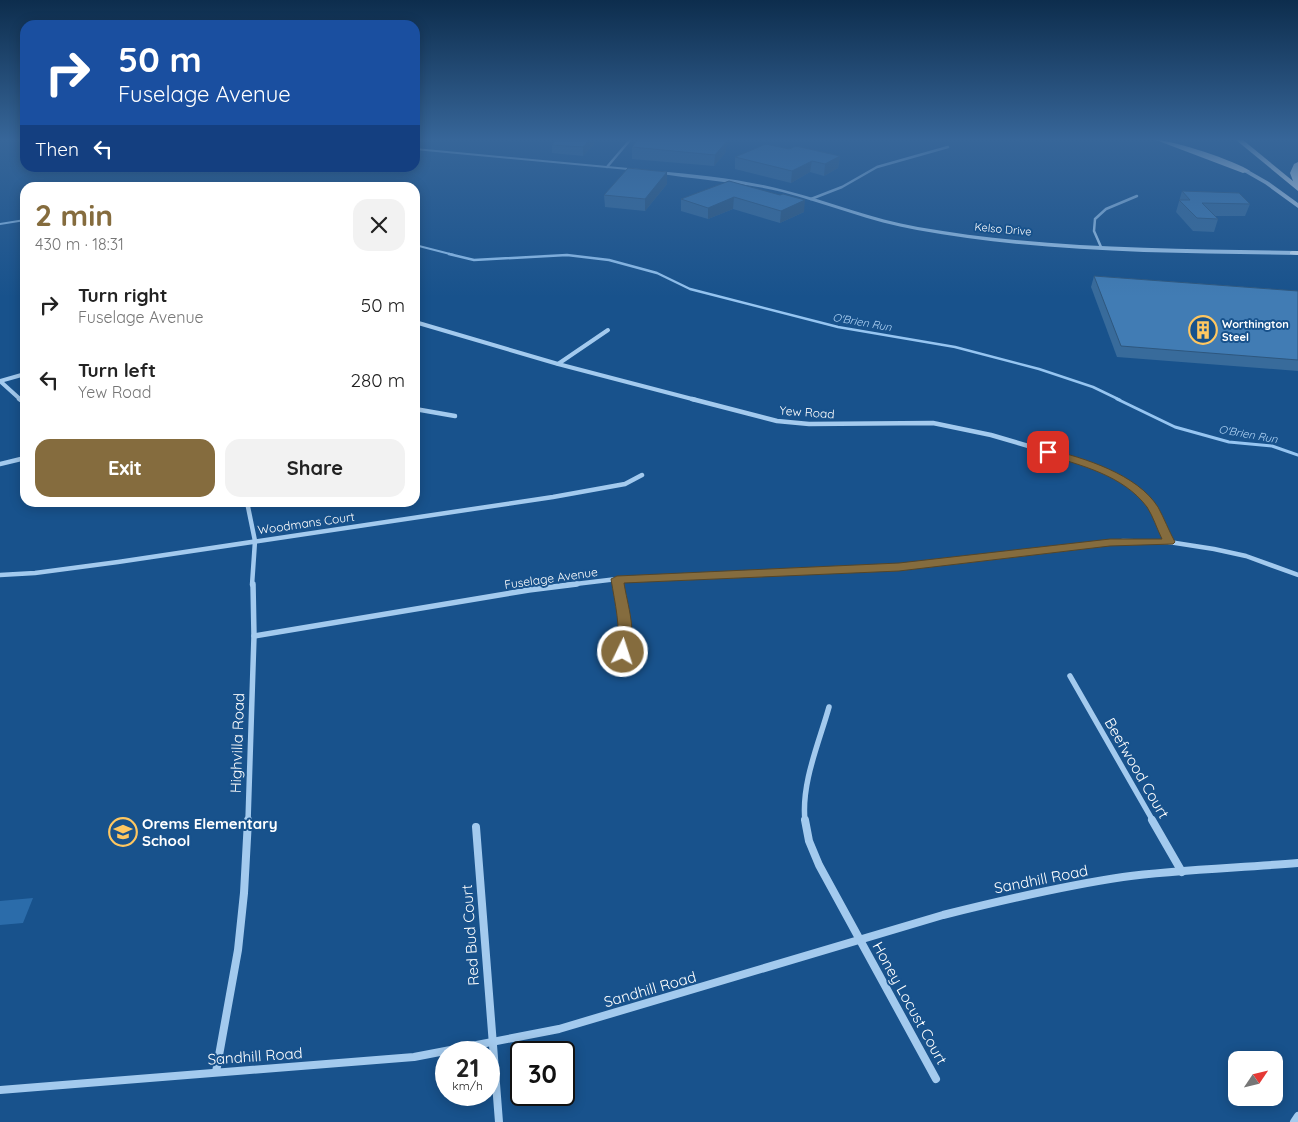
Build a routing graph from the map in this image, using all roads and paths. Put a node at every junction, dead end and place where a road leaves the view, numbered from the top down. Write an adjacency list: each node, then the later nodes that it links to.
1 (784, 192): 5 (street, Kelso Drive)
2 (828, 192): 5 (street)
3 (1280, 192): 6 (main road)
4 (1137, 196): 7 (street)
5 (811, 199): 7 (street, Kelso Drive)
6 (1298, 206)
7 (1101, 247): 8 (street, Kelso Drive)
8 (1296, 253)
9 (420, 323): 11 (street, Yew Road)
10 (608, 330): 11 (street)
11 (558, 364): 22 (street, Yew Road)
12 (20, 375): 13 (street)
13 (0, 381): 14 (street)
14 (20, 400)
15 (420, 410): 16 (street)
16 (455, 416)
17 (20, 459): 18 (street)
18 (0, 464)
19 (642, 475): 21 (street, Woodmans Court)
20 (249, 507): 21 (street, Highvilla Road)
21 (255, 541): 23 (street, Woodmans Court); 26 (street, Highvilla Road)
22 (1169, 542): 24 (street, Fuselage Avenue); 25 (street, Fuselage Avenue)
23 (0, 575)
24 (1298, 575)
25 (617, 579): 26 (street, Fuselage Avenue); 27 (street)
26 (254, 636): 37 (street, Highvilla Road)
27 (612, 667)
28 (1070, 676): 32 (street, Beefwood Court)
29 (829, 707): 33 (street, Honey Locust Court)
30 (476, 827): 34 (street, Red Bud Court)
31 (1298, 863): 32 (street, Sandhill Road)
32 (1182, 872): 33 (street, Sandhill Road)
33 (860, 941): 35 (street, Sandhill Road); 38 (street, Honey Locust Court)
34 (492, 1041)
35 (497, 1041)
36 (435, 1053): 37 (street, Sandhill Road)
37 (216, 1072): 39 (street, Sandhill Road)
38 (936, 1079)
39 (0, 1090)
40 (498, 1106): 42 (street, Red Bud Court)
41 (1298, 1116): 43 (street)
42 (499, 1122)
43 (1294, 1122)

